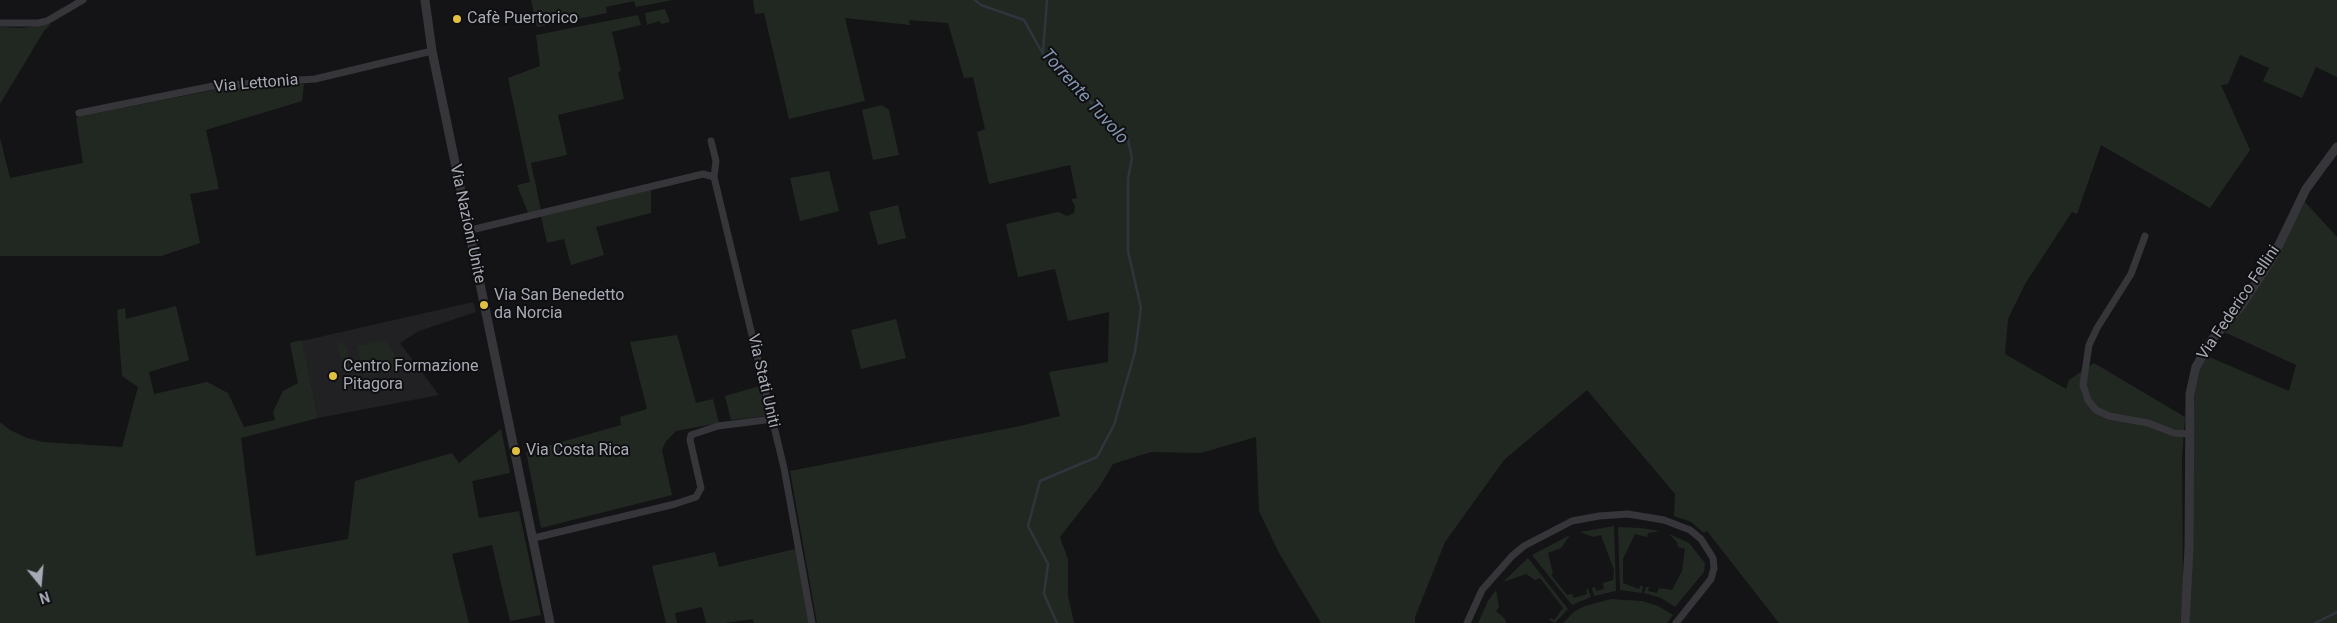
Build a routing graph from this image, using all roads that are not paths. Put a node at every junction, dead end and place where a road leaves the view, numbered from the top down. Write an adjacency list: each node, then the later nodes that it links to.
1 (83, 0): 3 (street)
2 (425, 0): 4 (street, Via Nazioni Unite)
3 (0, 23)
4 (432, 51): 5 (street, Via Lettonia); 11 (street, Via Nazioni Unite)
5 (79, 113)
6 (711, 142): 8 (street, Via Stati Uniti)
7 (2337, 147): 14 (street, Via Federico Fellini)
8 (716, 161): 9 (street); 10 (street, Via Stati Uniti)
9 (703, 174): 10 (street); 11 (street)
10 (714, 177): 13 (street, Via Stati Uniti)
11 (468, 229): 15 (street, Via Nazioni Unite)
12 (2145, 236): 14 (street)
13 (773, 419): 15 (street); 17 (street, Via Stati Uniti)
14 (2189, 434): 20 (street, Via Federico Fellini)
15 (534, 538): 16 (street, Via Nazioni Unite)
16 (550, 623)
17 (812, 623)
18 (1467, 623): 19 (street)
19 (1676, 623)
20 (2185, 623)

